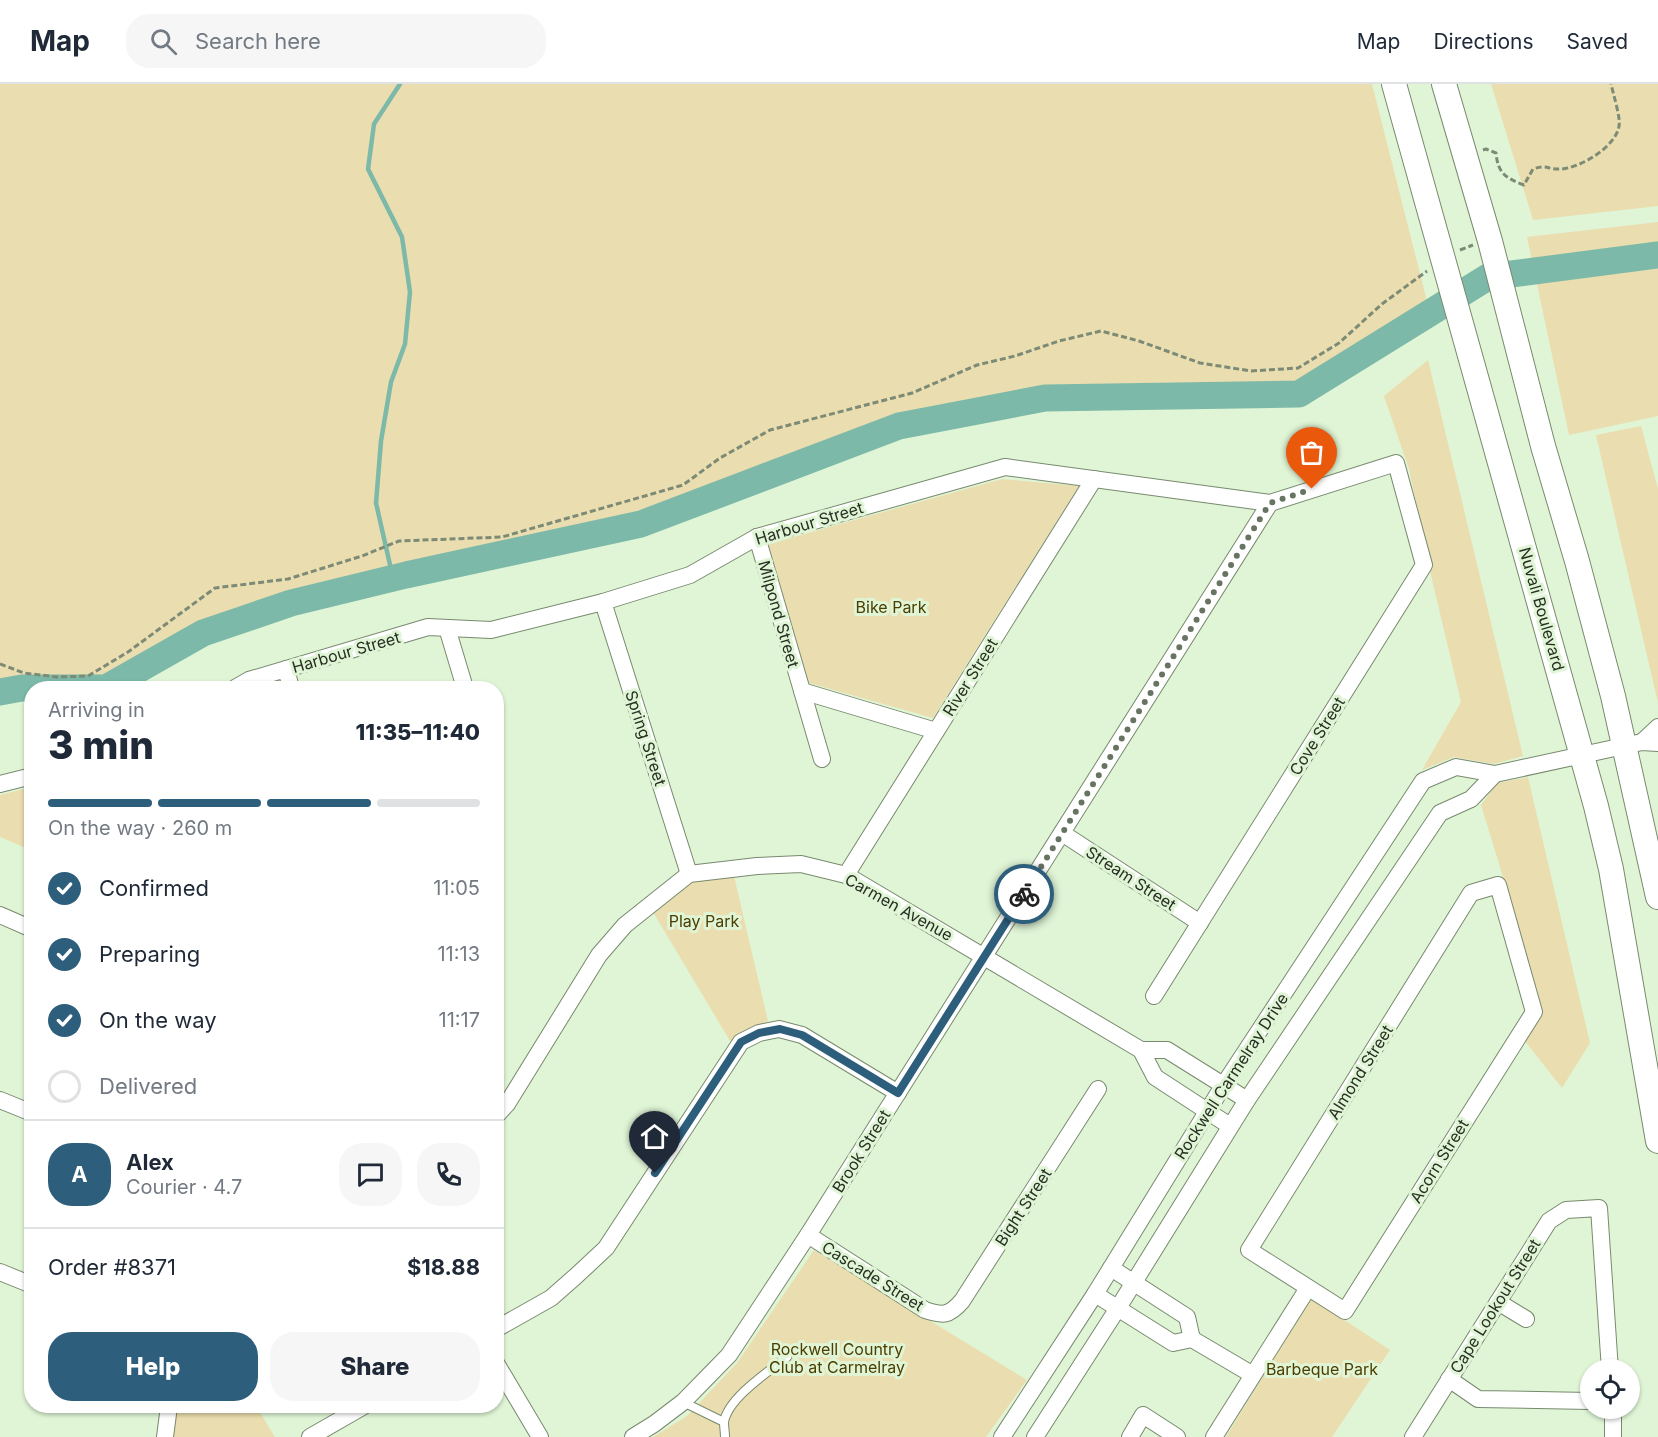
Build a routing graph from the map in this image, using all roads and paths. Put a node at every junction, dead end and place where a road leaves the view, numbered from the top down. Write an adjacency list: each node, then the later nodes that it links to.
1 (1394, 84): 6 (street, Nuvali Boulevard)
2 (1444, 84): 4 (street)
3 (1611, 84): 4 (path)
4 (1464, 156): 5 (street)
5 (1491, 248): 6 (path); 21 (street)
6 (1444, 265): 13 (path); 22 (street, Nuvali Boulevard)
7 (1396, 463): 9 (street, Harbour Street); 32 (street, Cove Street)
8 (1094, 479): 9 (street, Harbour Street); 10 (street, Harbour Street); 20 (street, River Street)
9 (1270, 503): 27 (street, Brook Street)
10 (757, 537): 11 (street, Harbour Street); 18 (street, Milpond Street)
11 (603, 603): 12 (street, Harbour Street); 28 (street, Spring Street)
12 (447, 628): 14 (street, Harbour Street); 17 (street)
13 (0, 664)
14 (286, 669): 15 (street, Harbour Street); 16 (street)
15 (247, 681)
16 (289, 681)
17 (463, 681)
18 (802, 691): 20 (street); 23 (street, Milpond Street)
19 (1658, 727): 21 (street)
20 (936, 731): 29 (street, River Street)
21 (1642, 744): 22 (street, Rockwell Carmelray Drive); 30 (street)
22 (1583, 754): 24 (street, Rockwell Carmelray Drive); 47 (street, Nuvali Boulevard)
23 (822, 759)
24 (1495, 774): 38 (street, Rockwell Carmelray Drive); 42 (street, Rockwell Carmelray Drive)
25 (24, 778): 26 (street)
26 (0, 784)
27 (1062, 833): 32 (street, Stream Street); 34 (street, Brook Street)
28 (689, 874): 29 (street, Carmen Avenue); 43 (street)
29 (846, 875): 34 (street, Carmen Avenue)
30 (1658, 897)
31 (0, 915): 33 (street)
32 (1200, 923): 35 (street, Cove Street)
33 (24, 926)
34 (984, 956): 37 (street, Carmen Avenue); 40 (street, Brook Street)
35 (1154, 996)
36 (1534, 1011): 53 (street, Acorn Street); 53 (street, Almond Street)
37 (1141, 1050): 38 (street, Carmen Avenue); 45 (street)
38 (1223, 1086): 42 (street, Carmen Avenue); 45 (street, Rockwell Carmelray Drive)
39 (1098, 1089): 57 (street, Bight Street)
40 (898, 1093): 48 (street, Brook Street); 59 (street)
41 (0, 1100): 44 (street)
42 (1246, 1100): 46 (street, Rockwell Carmelray Drive)
43 (504, 1107)
44 (24, 1110)
45 (1207, 1112): 46 (street); 49 (street, Rockwell Carmelray Drive)
46 (1230, 1126): 52 (street, Rockwell Carmelray Drive)
47 (1658, 1141)
48 (808, 1235): 57 (street, Cascade Street); 67 (street, Brook Street)
49 (1111, 1268): 52 (street); 54 (street, Rockwell Carmelray Drive)
50 (0, 1272): 51 (street)
51 (24, 1278)
52 (1134, 1283): 56 (street, Rockwell Carmelray Drive); 60 (street)
53 (1308, 1288): 63 (street)
54 (1095, 1294): 56 (street); 77 (street, Rockwell Carmelray Drive)
55 (1498, 1302): 58 (street); 62 (street, Cape Lookout Street); 65 (street, Cape Lookout Street)
56 (1118, 1308): 60 (street); 78 (street, Rockwell Carmelray Drive)
57 (939, 1315)
58 (1526, 1319)
59 (504, 1324)
60 (1192, 1339): 63 (street)
61 (787, 1357): 71 (lane)
62 (1609, 1359)
63 (1253, 1375): 81 (street)
64 (504, 1376): 74 (street)
65 (1449, 1379): 66 (street); 82 (street, Cape Lookout Street)
66 (1580, 1401)
67 (683, 1402): 71 (lane); 75 (street, Brook Street)
68 (168, 1413): 72 (street)
69 (352, 1413): 73 (street)
70 (1613, 1419): 83 (street)
71 (724, 1422): 76 (lane)
72 (165, 1437)
73 (310, 1437)
74 (540, 1437)
75 (633, 1437)
76 (725, 1437)
77 (1002, 1437)
78 (1035, 1437)
79 (1130, 1437): 80 (street)
80 (1177, 1437)
81 (1214, 1437)
82 (1413, 1437)
83 (1613, 1437)

